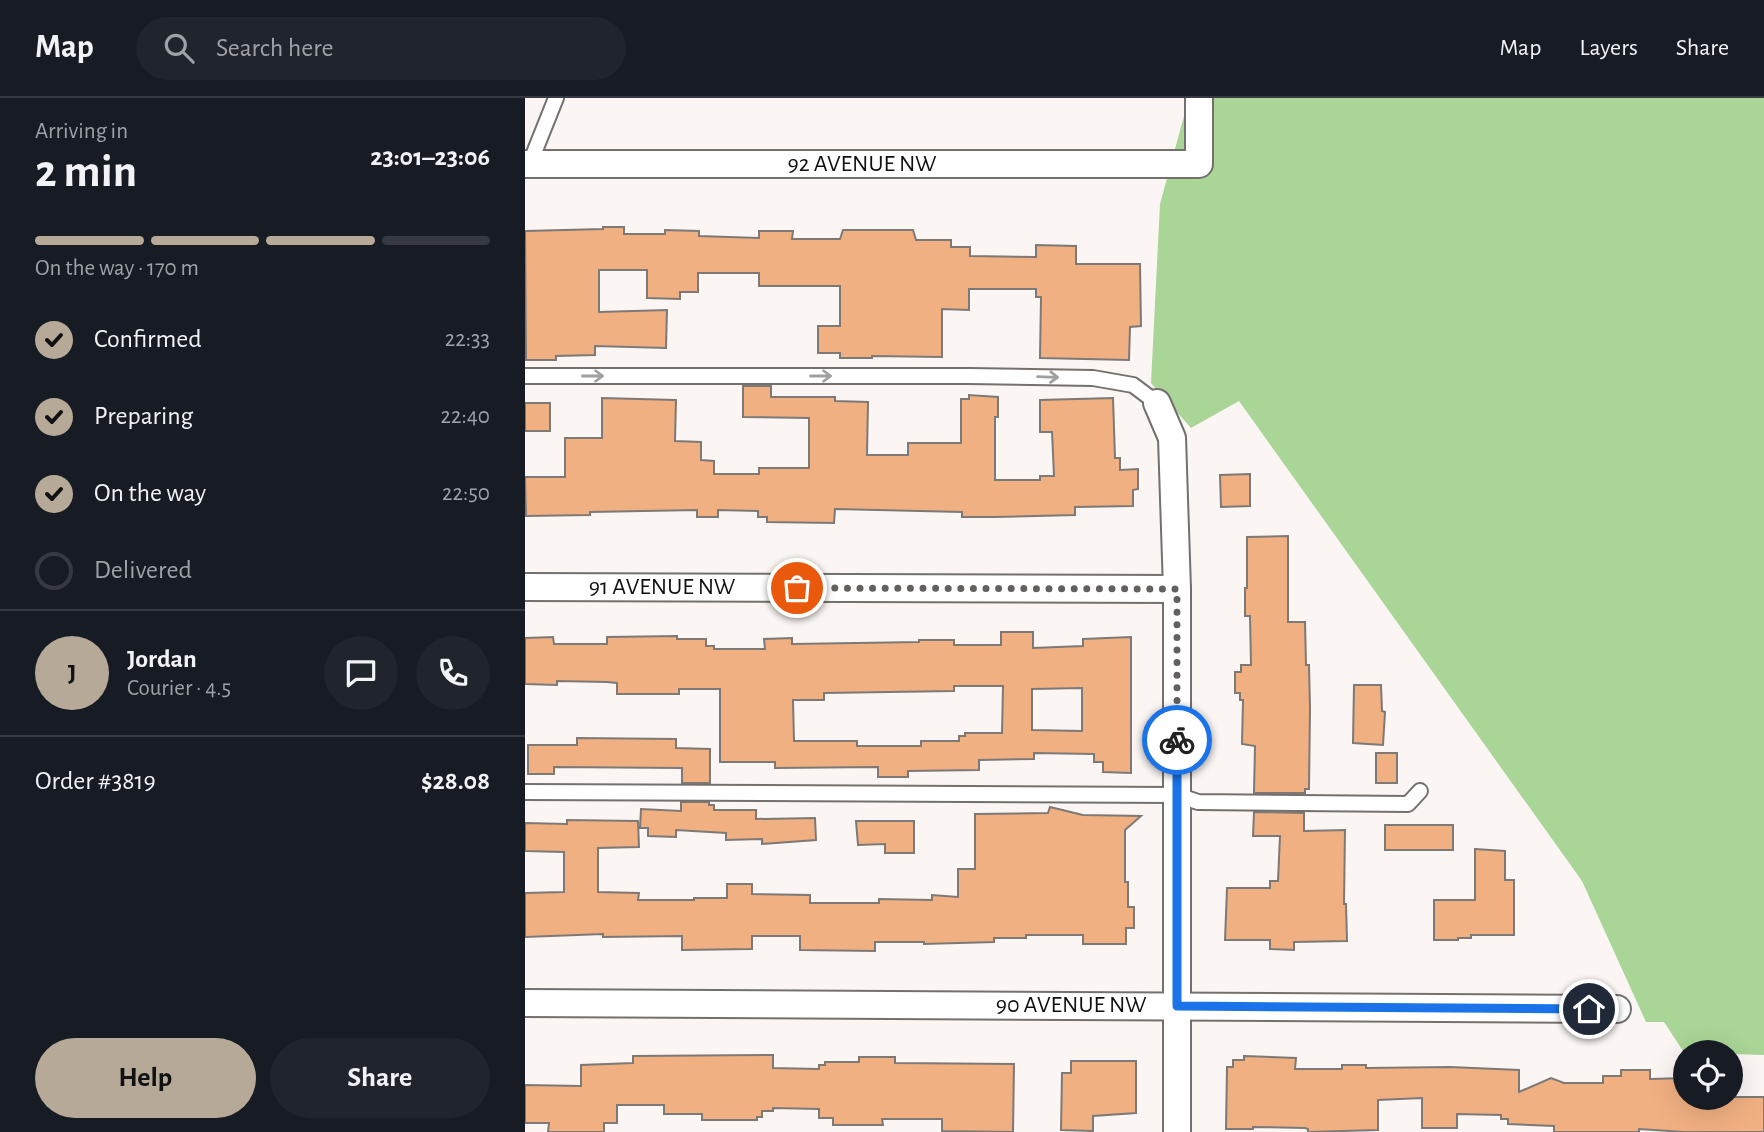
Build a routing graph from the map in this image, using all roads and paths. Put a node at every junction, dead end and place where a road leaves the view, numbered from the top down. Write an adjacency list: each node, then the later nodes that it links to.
1 (556, 98): 3 (lane)
2 (1199, 98): 3 (street, 92 AVENUE NW)
3 (526, 167)
4 (525, 376): 5 (lane, one-way to 5)
5 (1157, 403): 7 (street)
6 (525, 587): 7 (street, 91 AVENUE NW)
7 (1177, 589): 10 (street)
8 (1420, 791): 10 (lane)
9 (525, 792): 10 (lane)
10 (1177, 795): 12 (street)
11 (525, 1003): 12 (street, 90 AVENUE NW)
12 (1177, 1006): 13 (street, 90 AVENUE NW); 14 (street)
13 (1616, 1009)
14 (1177, 1132)

